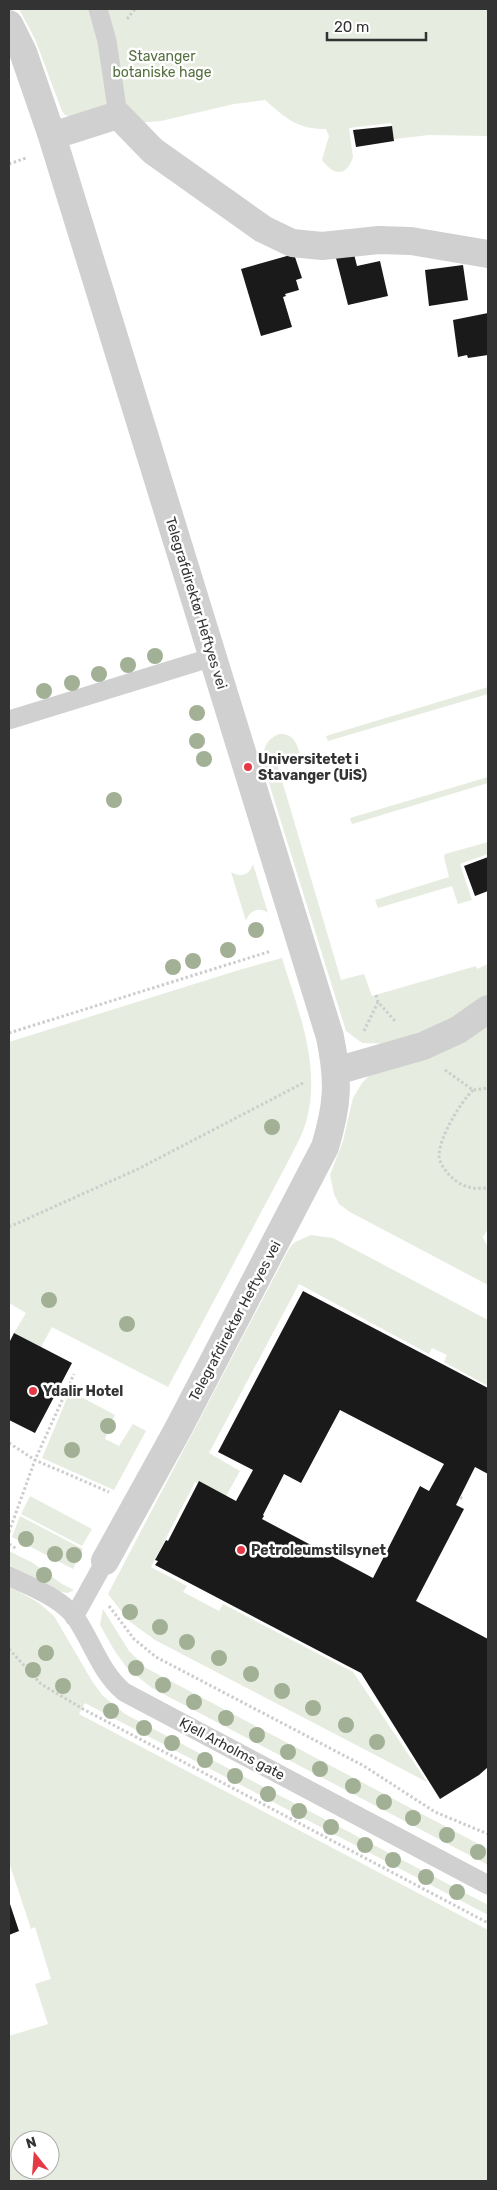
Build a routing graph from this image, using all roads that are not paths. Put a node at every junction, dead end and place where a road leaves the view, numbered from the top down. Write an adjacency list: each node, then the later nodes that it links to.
1 (98, 9): 3 (lane)
2 (9, 24): 4 (street, Telegrafdirektør Heftyes vei)
3 (118, 115): 4 (street); 5 (street)
4 (52, 136): 6 (street, Telegrafdirektør Heftyes vei)
5 (488, 254)
6 (213, 657): 7 (lane); 9 (street, Telegrafdirektør Heftyes vei)
7 (9, 720)
8 (488, 1009): 9 (street)
9 (336, 1071): 10 (street, Telegrafdirektør Heftyes vei)
10 (106, 1561): 12 (lane)
11 (9, 1576): 12 (lane, Kjell Arholms gate)
12 (74, 1617): 13 (lane, Kjell Arholms gate)
13 (488, 1885)

